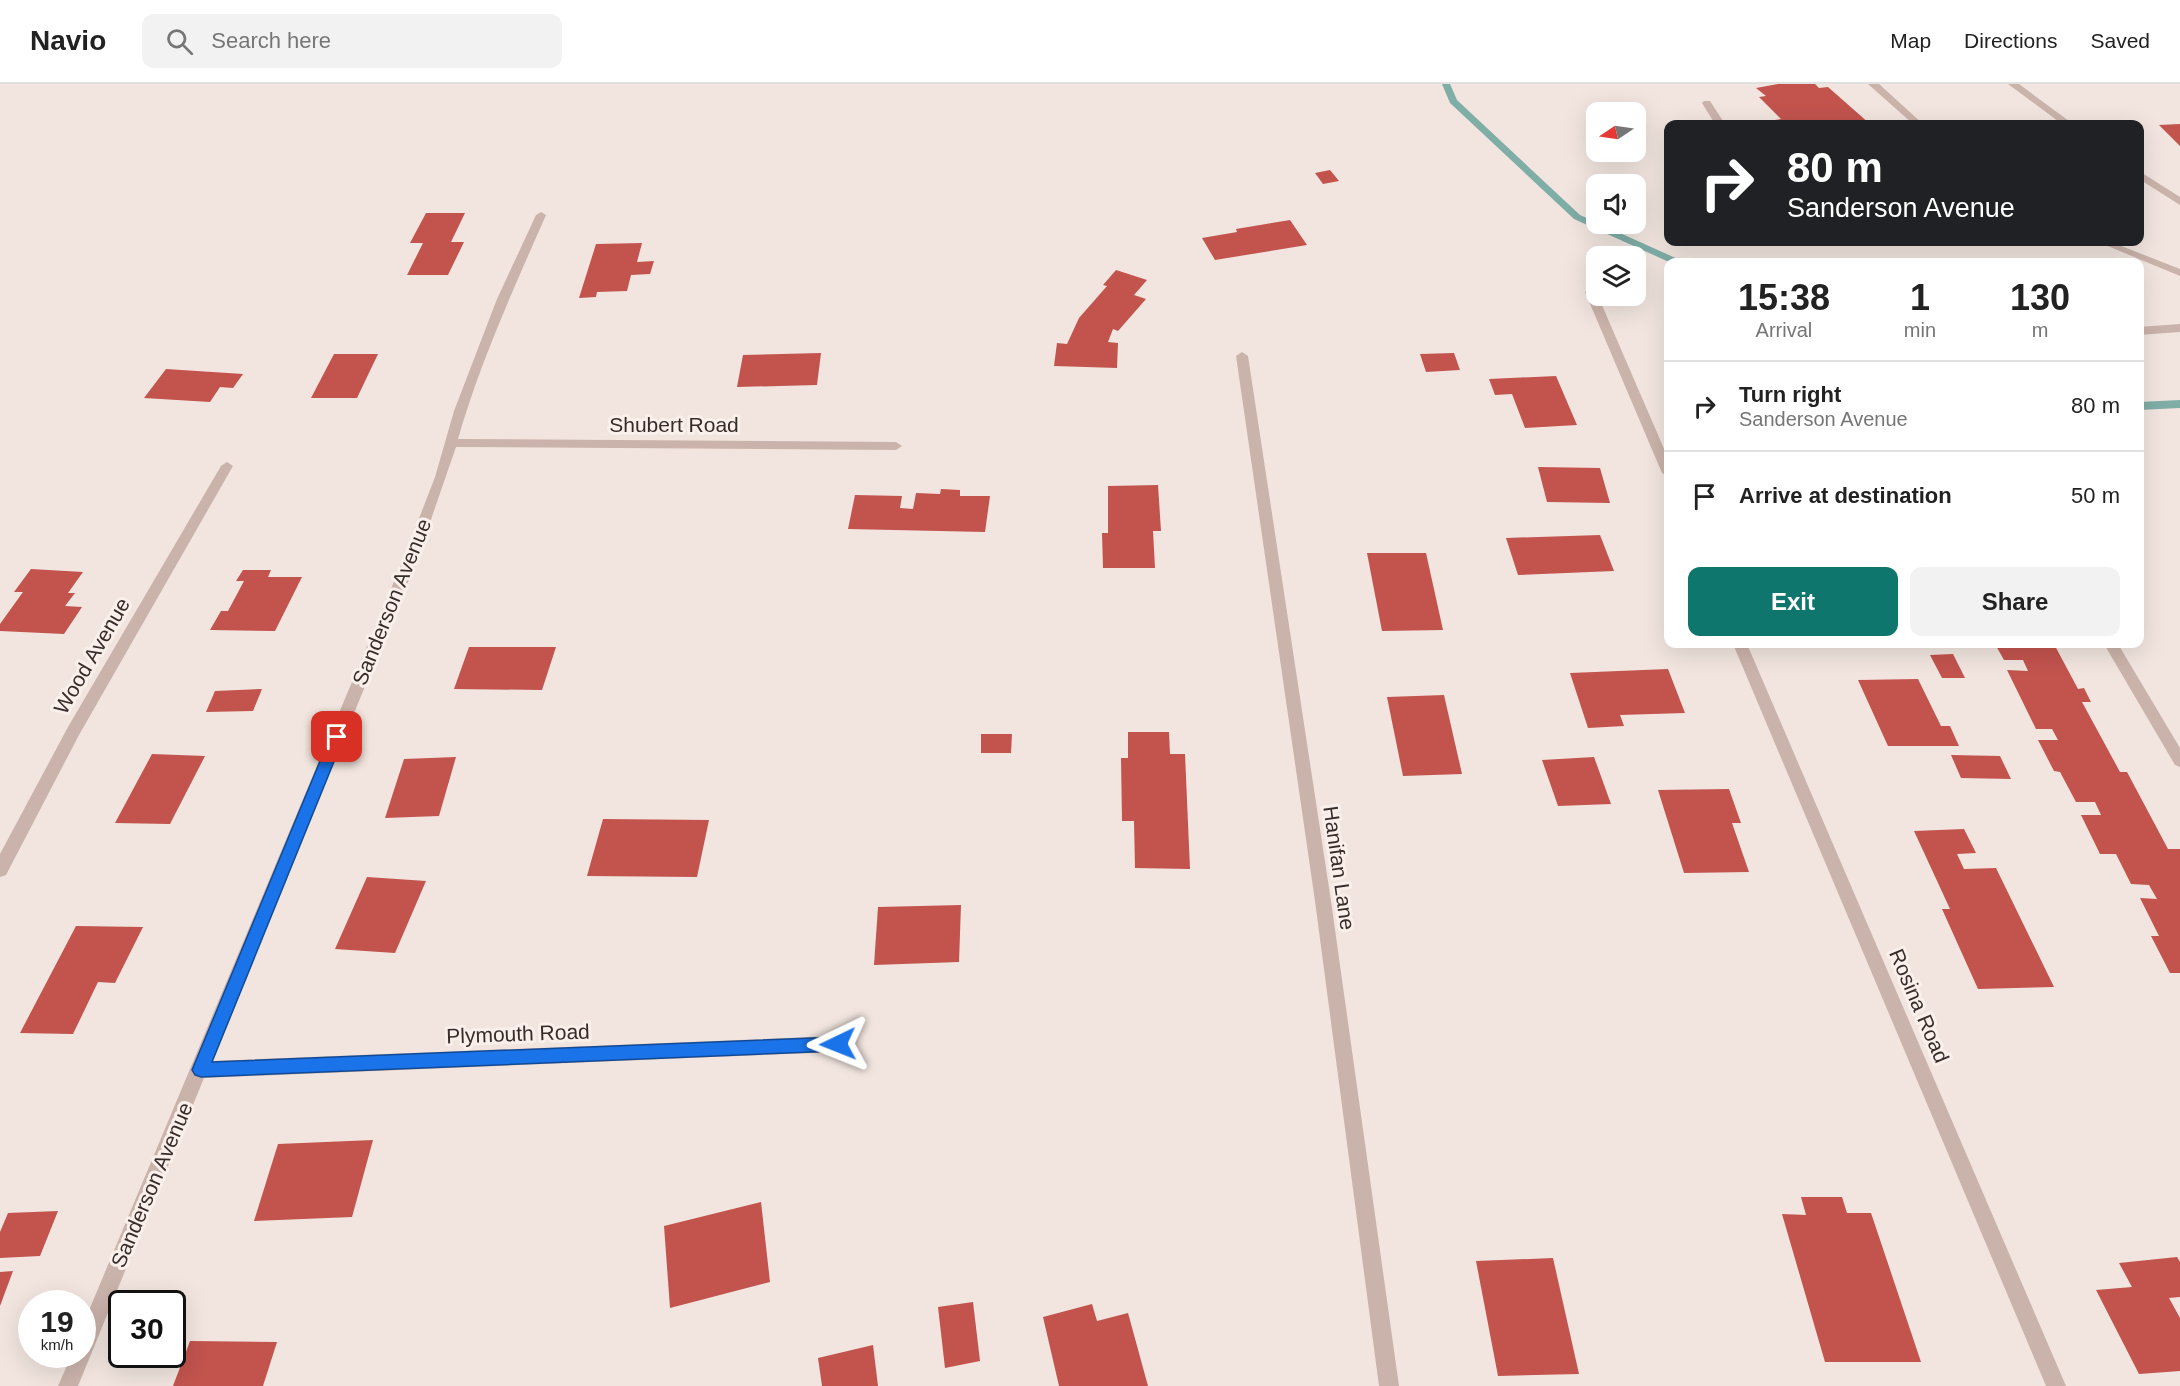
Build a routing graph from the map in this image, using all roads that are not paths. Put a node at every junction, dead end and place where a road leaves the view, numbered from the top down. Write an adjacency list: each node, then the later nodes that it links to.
1 (1873, 84): 5 (street)
2 (2013, 84): 6 (street)
3 (1707, 103): 4 (street)
4 (1718, 120)
5 (1914, 120)
6 (2062, 120)
7 (2144, 177): 8 (street)
8 (2180, 202)
9 (541, 215): 18 (street, Sanderson Avenue)
10 (2114, 246): 12 (street)
11 (2144, 258): 13 (street)
12 (2144, 258)
13 (2180, 273)
14 (1597, 306): 20 (street)
15 (2180, 328): 16 (street)
16 (2144, 331)
17 (1242, 356): 31 (street, Hanifan Lane)
18 (451, 443): 19 (street, Shubert Road); 27 (street, Sanderson Avenue)
19 (896, 447)
20 (1664, 464)
21 (227, 466): 25 (street, Wood Avenue)
22 (1742, 648): 32 (street, Rosina Road)
23 (2113, 648): 24 (street)
24 (2180, 761)
25 (0, 870)
26 (838, 1044): 27 (street, Plymouth Road)
27 (201, 1070): 28 (street, Sanderson Avenue)
28 (96, 1320)
29 (76, 1368): 30 (street, Sanderson Avenue)
30 (68, 1386)
31 (1389, 1386)
32 (2056, 1386)

